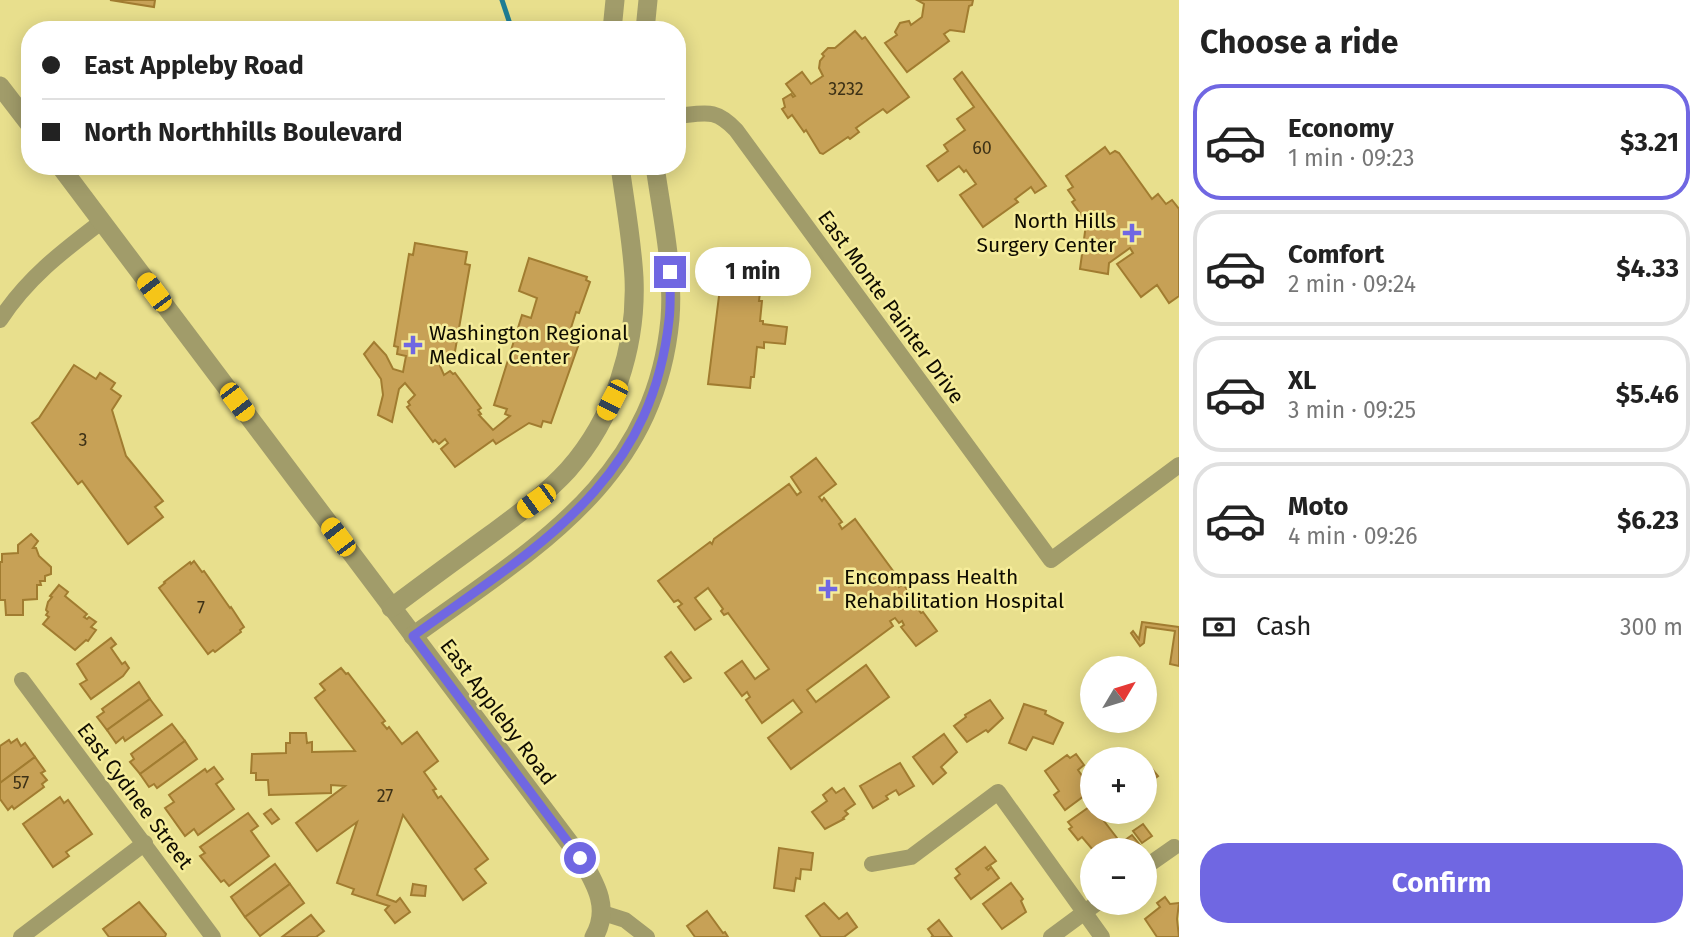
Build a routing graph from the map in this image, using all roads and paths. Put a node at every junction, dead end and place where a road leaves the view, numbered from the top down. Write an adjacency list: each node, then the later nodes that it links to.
1 (615, 0): 3 (street)
2 (648, 0): 4 (street)
3 (613, 21)
4 (646, 21)
5 (0, 86): 6 (street)
6 (21, 113)
7 (686, 115): 13 (street, East Monte Painter Drive)
8 (67, 175): 11 (street, East Appleby Road)
9 (621, 175): 14 (street)
10 (656, 175): 15 (street)
11 (102, 222): 12 (street); 14 (street, East Appleby Road)
12 (0, 320)
13 (1179, 465)
14 (391, 608): 15 (street, East Appleby Road)
15 (413, 636): 22 (street, East Appleby Road)
16 (22, 680): 17 (street, East Cydnee Street)
17 (145, 843): 25 (street); 26 (street, East Cydnee Street)
18 (1174, 847): 19 (street)
19 (1157, 859)
20 (872, 864): 21 (street)
21 (1080, 894)
22 (603, 913): 27 (street); 28 (street)
23 (1081, 915): 29 (street)
24 (1094, 915): 30 (street)
25 (21, 937)
26 (213, 937)
27 (594, 937)
28 (647, 937)
29 (1051, 937)
30 (1102, 937)

